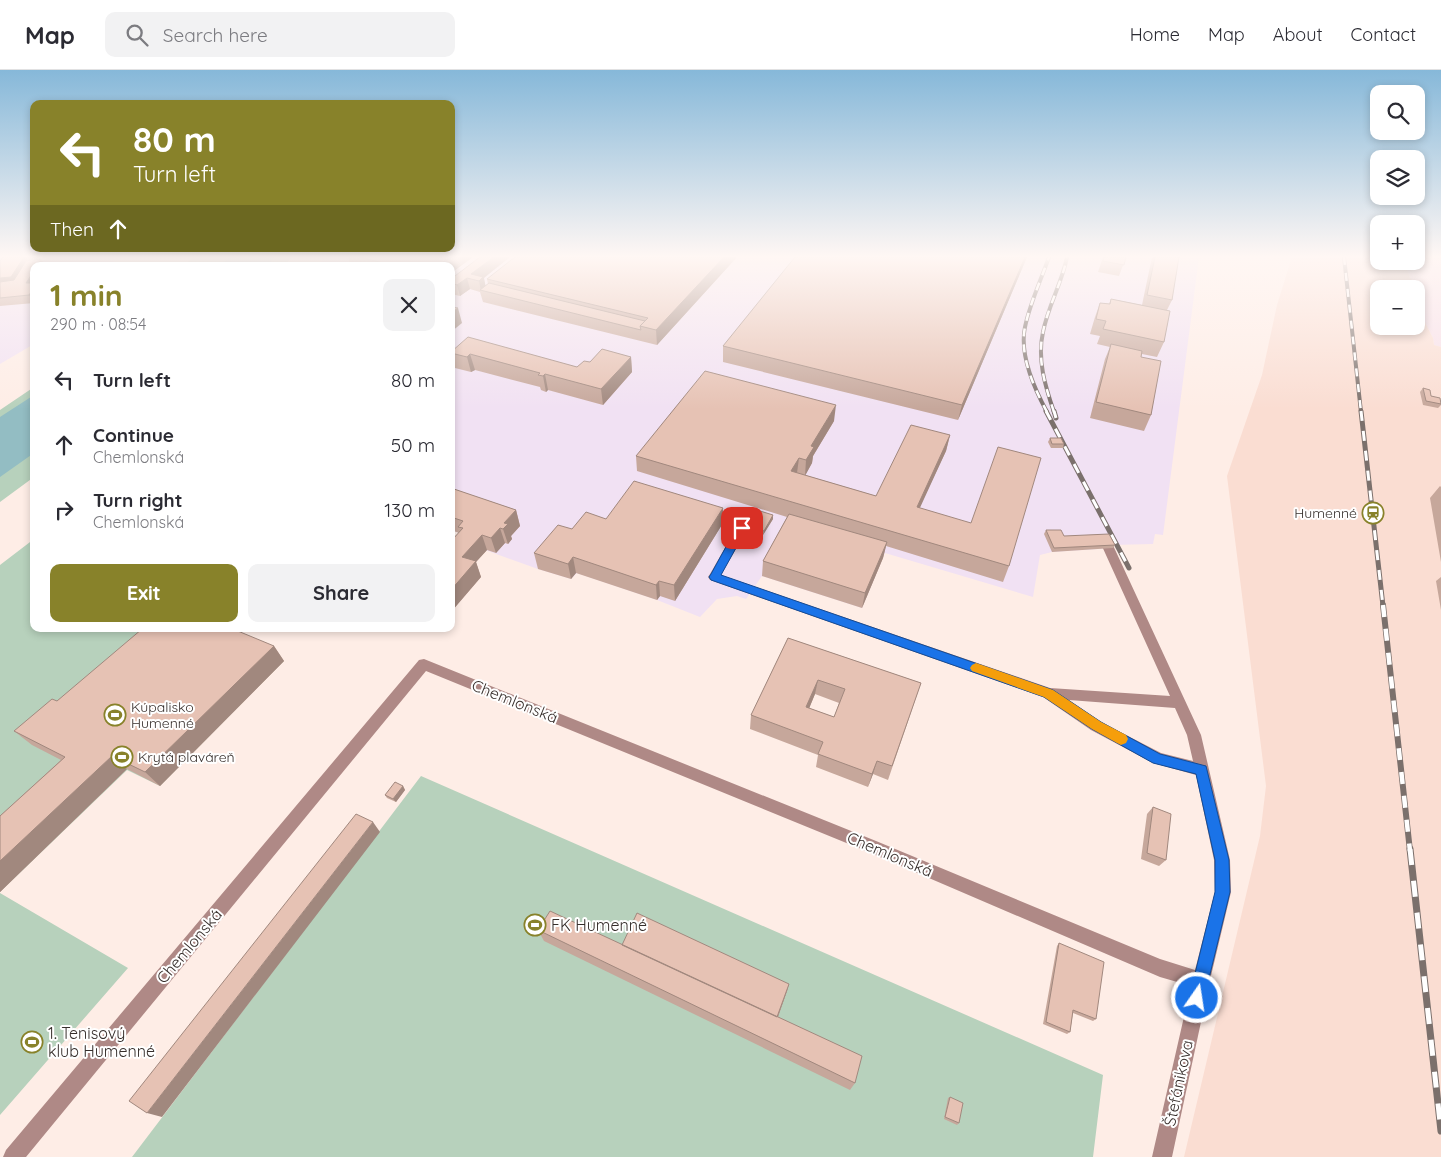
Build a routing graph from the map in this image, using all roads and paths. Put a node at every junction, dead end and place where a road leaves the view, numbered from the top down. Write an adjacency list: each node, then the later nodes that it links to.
1 (742, 528): 3 (street)
2 (1107, 544): 4 (street, Štefánikova)
3 (1048, 693): 4 (street); 5 (street)
4 (1180, 703): 5 (street, Štefánikova)
5 (1201, 770): 6 (street, Štefánikova)
6 (1201, 980): 7 (street, Chemlonská); 8 (street, Štefánikova)
7 (13, 1157)
8 (1162, 1157)

